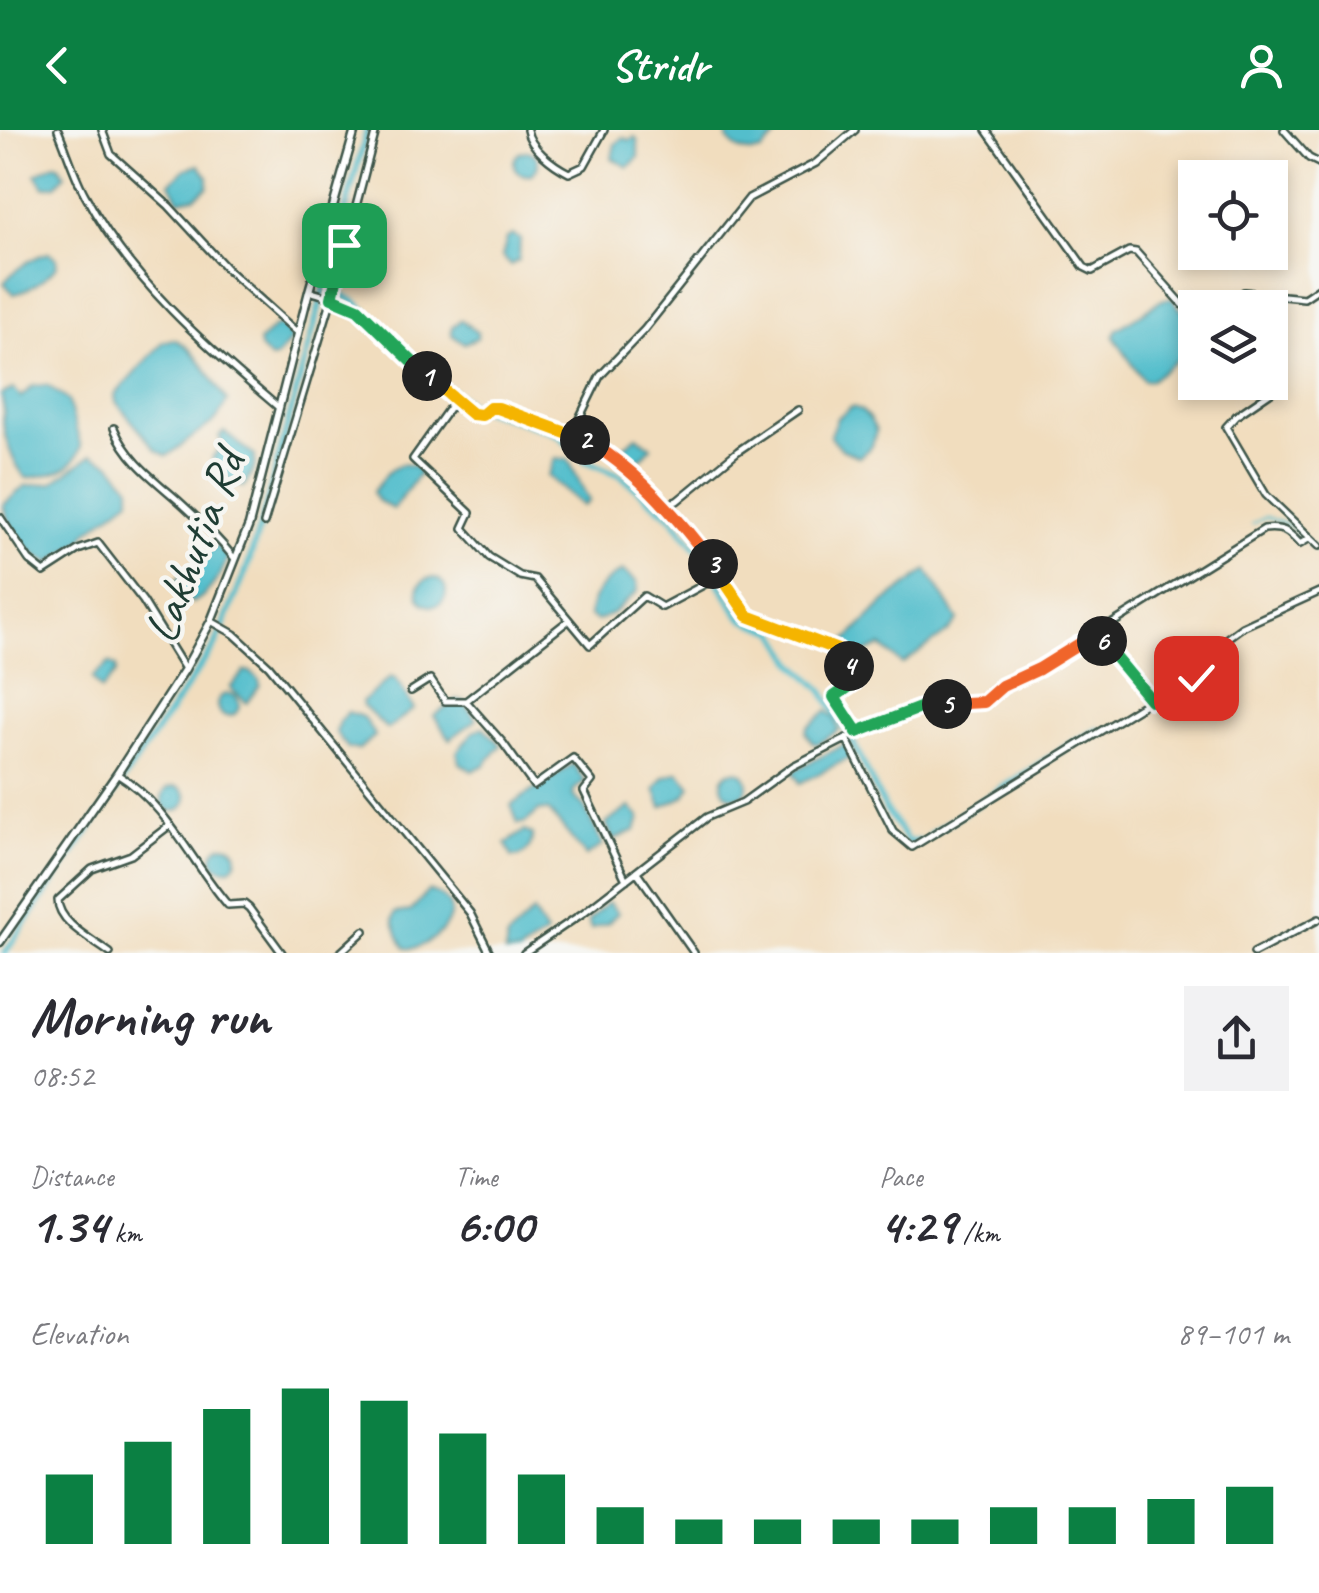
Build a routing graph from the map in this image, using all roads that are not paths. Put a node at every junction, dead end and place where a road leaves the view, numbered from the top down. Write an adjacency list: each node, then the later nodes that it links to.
1 (58, 130): 19 (street)
2 (102, 130): 16 (street)
3 (355, 130): 12 (street, Lakhutia Rd)
4 (376, 130): 14 (street)
5 (526, 130): 6 (street)
6 (604, 130)
7 (856, 130): 22 (street)
8 (986, 130): 15 (street)
9 (1284, 130): 10 (street)
10 (1319, 164)
11 (1319, 288): 13 (street)
12 (309, 291): 14 (street); 16 (street, Lakhutia Rd)
13 (1288, 296)
14 (332, 298): 17 (street); 25 (street)
15 (1178, 299)
16 (298, 334): 19 (street, Lakhutia Rd)
17 (455, 400): 22 (street); 31 (street)
18 (1259, 400): 26 (street)
19 (278, 408): 28 (street, Lakhutia Rd)
20 (798, 410): 23 (street)
21 (114, 428): 28 (street)
22 (571, 435): 23 (street)
23 (664, 505): 38 (street)
24 (0, 517): 34 (street)
25 (264, 523)
26 (1310, 538): 27 (street); 33 (street)
27 (1319, 546)
28 (236, 559): 32 (street, Lakhutia Rd)
29 (705, 584): 31 (street)
30 (1319, 592): 36 (street)
31 (569, 620): 37 (street)
32 (211, 621): 34 (street, Lakhutia Rd); 50 (street)
33 (1097, 633): 36 (street); 38 (street)
34 (185, 668): 40 (street, Lakhutia Rd)
35 (411, 691): 37 (street)
36 (1151, 700): 39 (street)
37 (466, 701): 43 (street)
38 (857, 732): 39 (street)
39 (846, 738): 42 (street)
40 (118, 774): 41 (street); 46 (street, Lakhutia Rd)
41 (170, 826): 47 (street); 48 (street)
42 (637, 872): 43 (street); 52 (street)
43 (626, 880): 51 (street)
44 (1319, 919): 53 (street)
45 (364, 931): 49 (street)
46 (0, 940)
47 (110, 953)
48 (282, 953)
49 (340, 953)
50 (490, 953)
51 (524, 953)
52 (694, 953)
53 (1254, 953)

